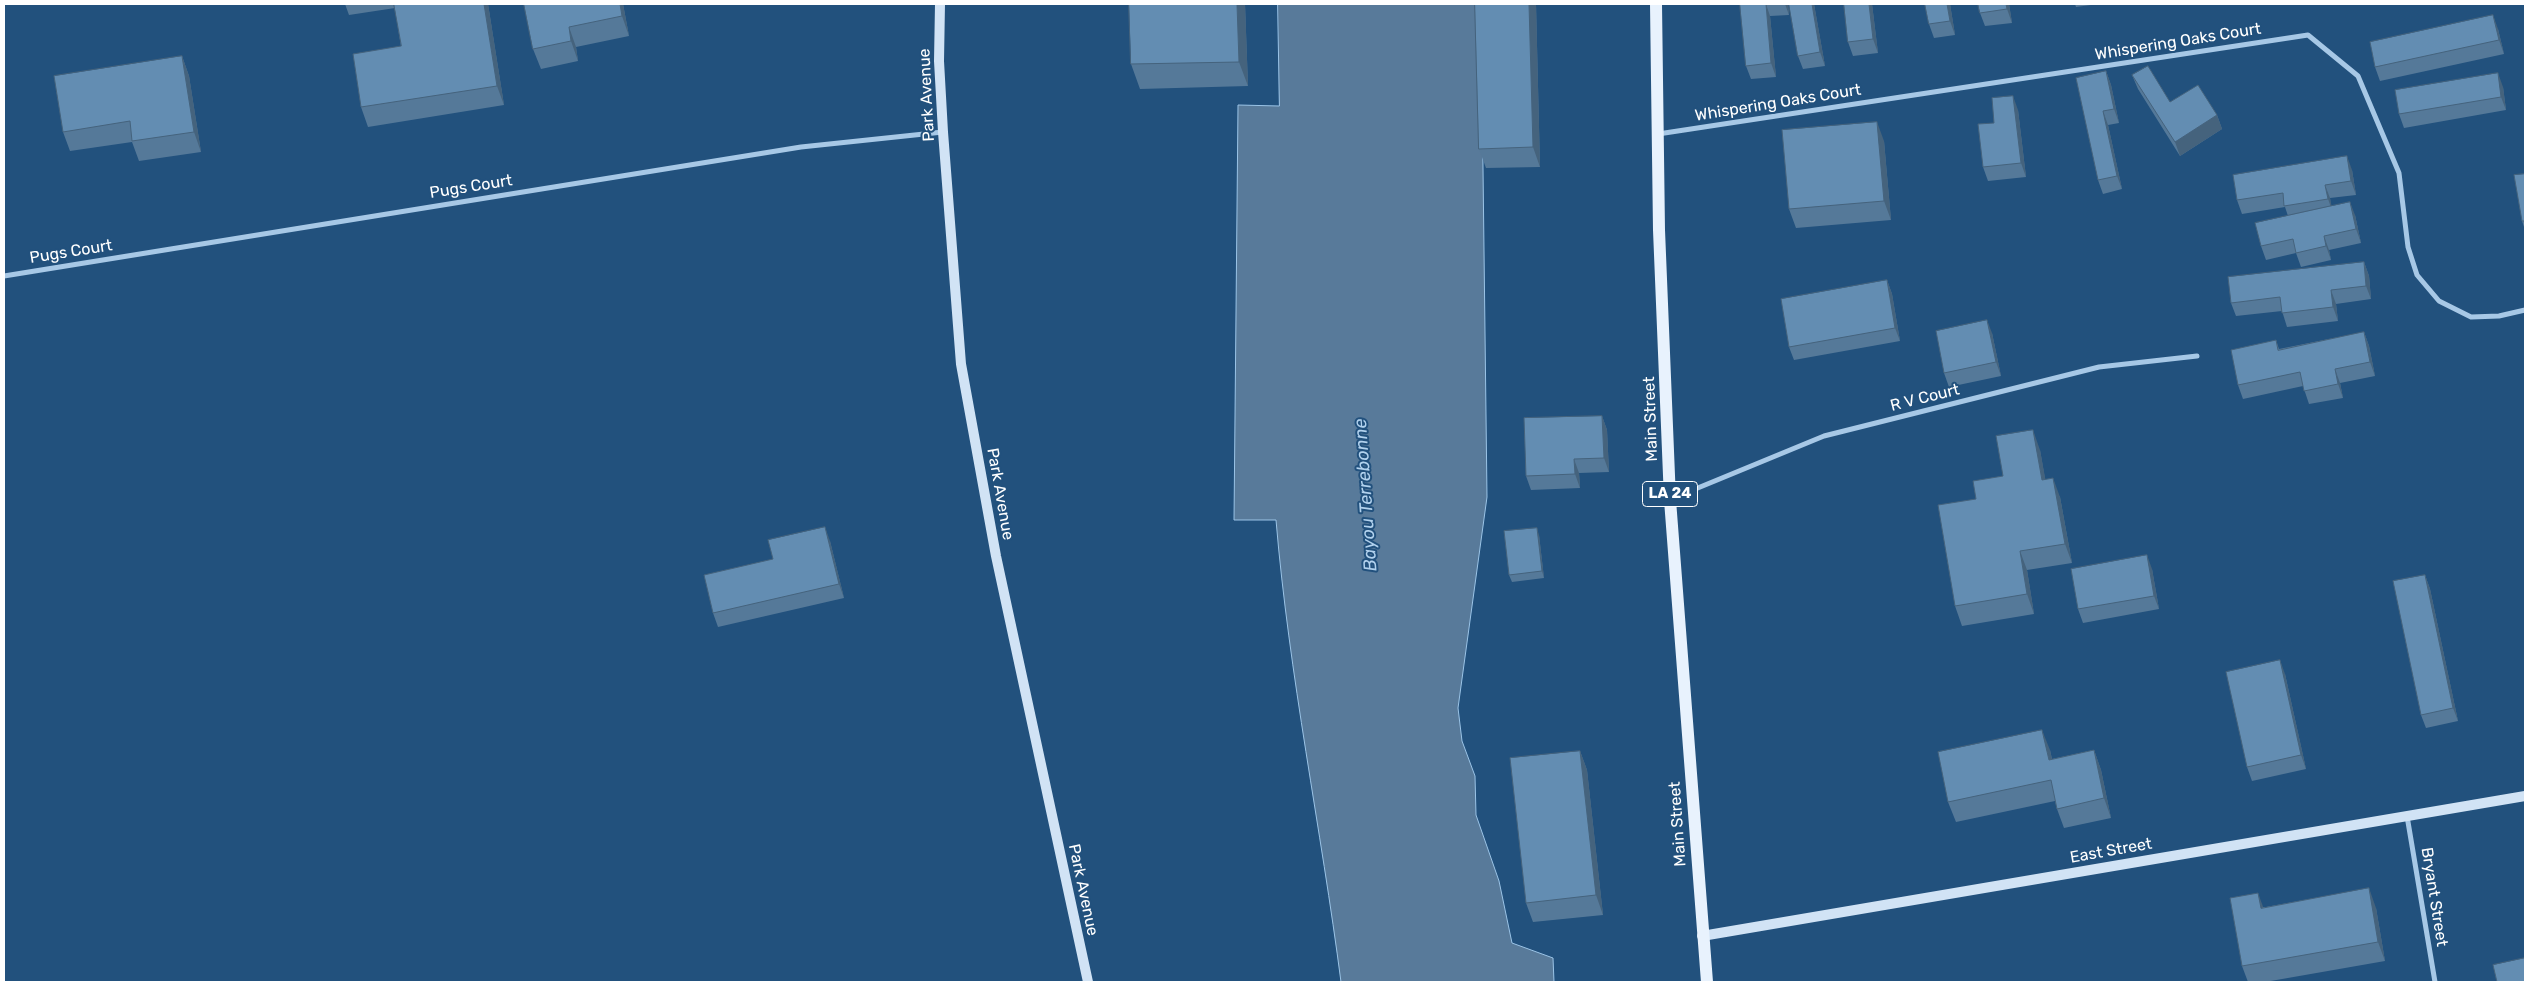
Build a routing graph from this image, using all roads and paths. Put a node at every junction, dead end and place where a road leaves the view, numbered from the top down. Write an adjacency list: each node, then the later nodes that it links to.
1 (940, 4): 3 (main road, Park Avenue)
2 (1656, 4): 4 (main road, Main Street / LA 24)
3 (943, 132): 5 (street, Pugs Court); 12 (main road, Park Avenue)
4 (1658, 134): 6 (street, Whispering Oaks Court); 8 (main road, Main Street / LA 24)
5 (4, 276)
6 (2525, 310)
7 (2197, 356): 8 (street, R V Court)
8 (1670, 500): 11 (main road, Main Street / LA 24)
9 (2525, 796): 10 (main road, East Street)
10 (2407, 816): 11 (main road, East Street); 14 (street, Bryant Street)
11 (1702, 936): 13 (main road, Main Street / LA 24)
12 (1088, 982)
13 (1707, 982)
14 (2435, 982)

